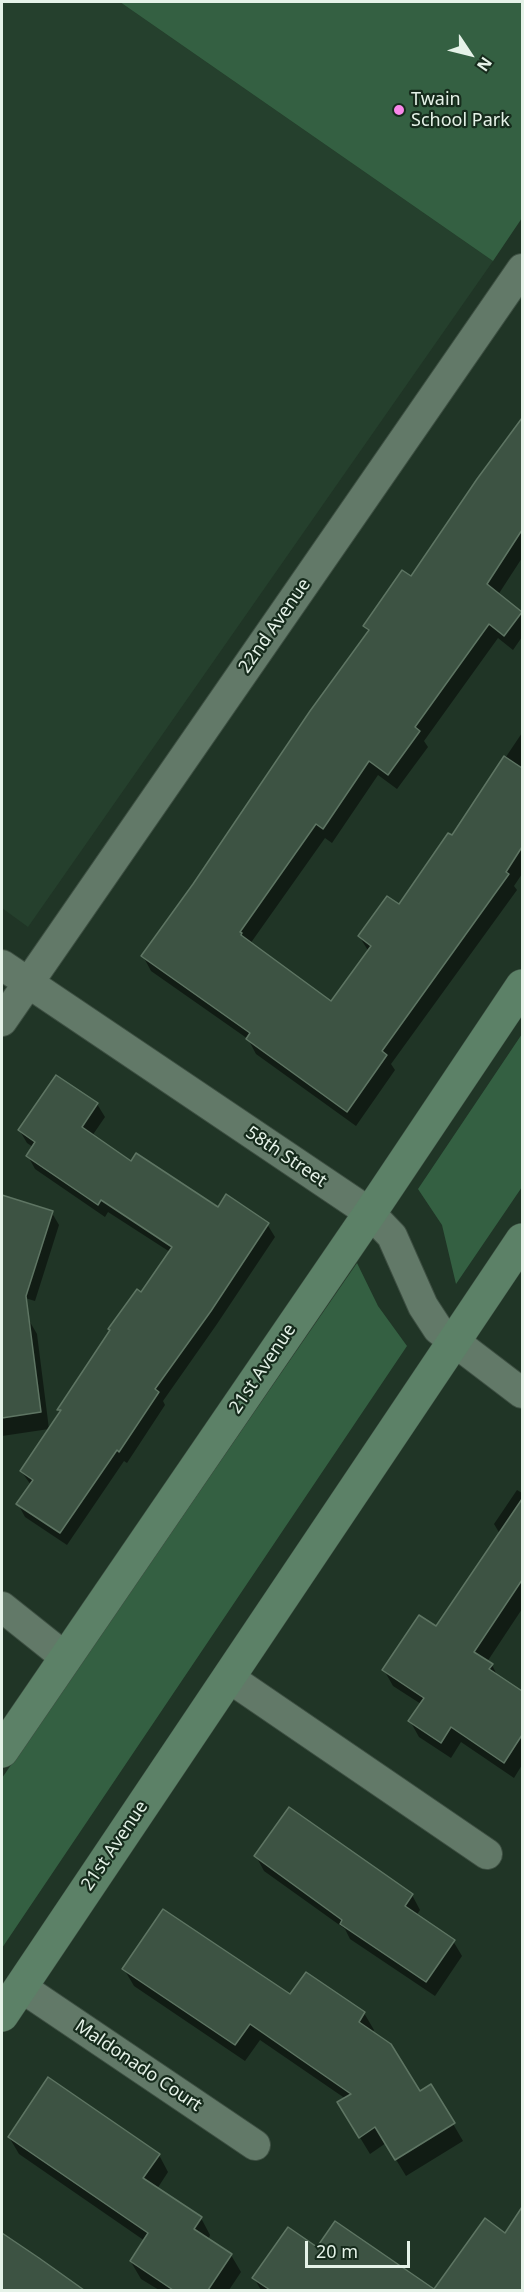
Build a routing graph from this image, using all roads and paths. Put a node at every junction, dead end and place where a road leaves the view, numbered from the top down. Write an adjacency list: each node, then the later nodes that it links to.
1 (522, 269): 3 (street, 22nd Avenue)
2 (2, 965): 3 (street, 58th Street)
3 (27, 983): 5 (street, 22nd Avenue); 6 (street, 58th Street)
4 (522, 986): 6 (street, 21st Avenue)
5 (2, 1021)
6 (370, 1214): 8 (street, 58th Street); 11 (street, 21st Avenue)
7 (522, 1240): 8 (street, 21st Avenue)
8 (453, 1343): 9 (street, 58th Street); 12 (street, 21st Avenue)
9 (522, 1393)
10 (2, 1607): 11 (street)
11 (66, 1658): 13 (street, 21st Avenue)
12 (228, 1677): 14 (street); 15 (street, 21st Avenue)
13 (2, 1751)
14 (486, 1854)
15 (21, 1987): 16 (street, 21st Avenue); 17 (street, Maldonado Court)
16 (2, 2015)
17 (255, 2145)

